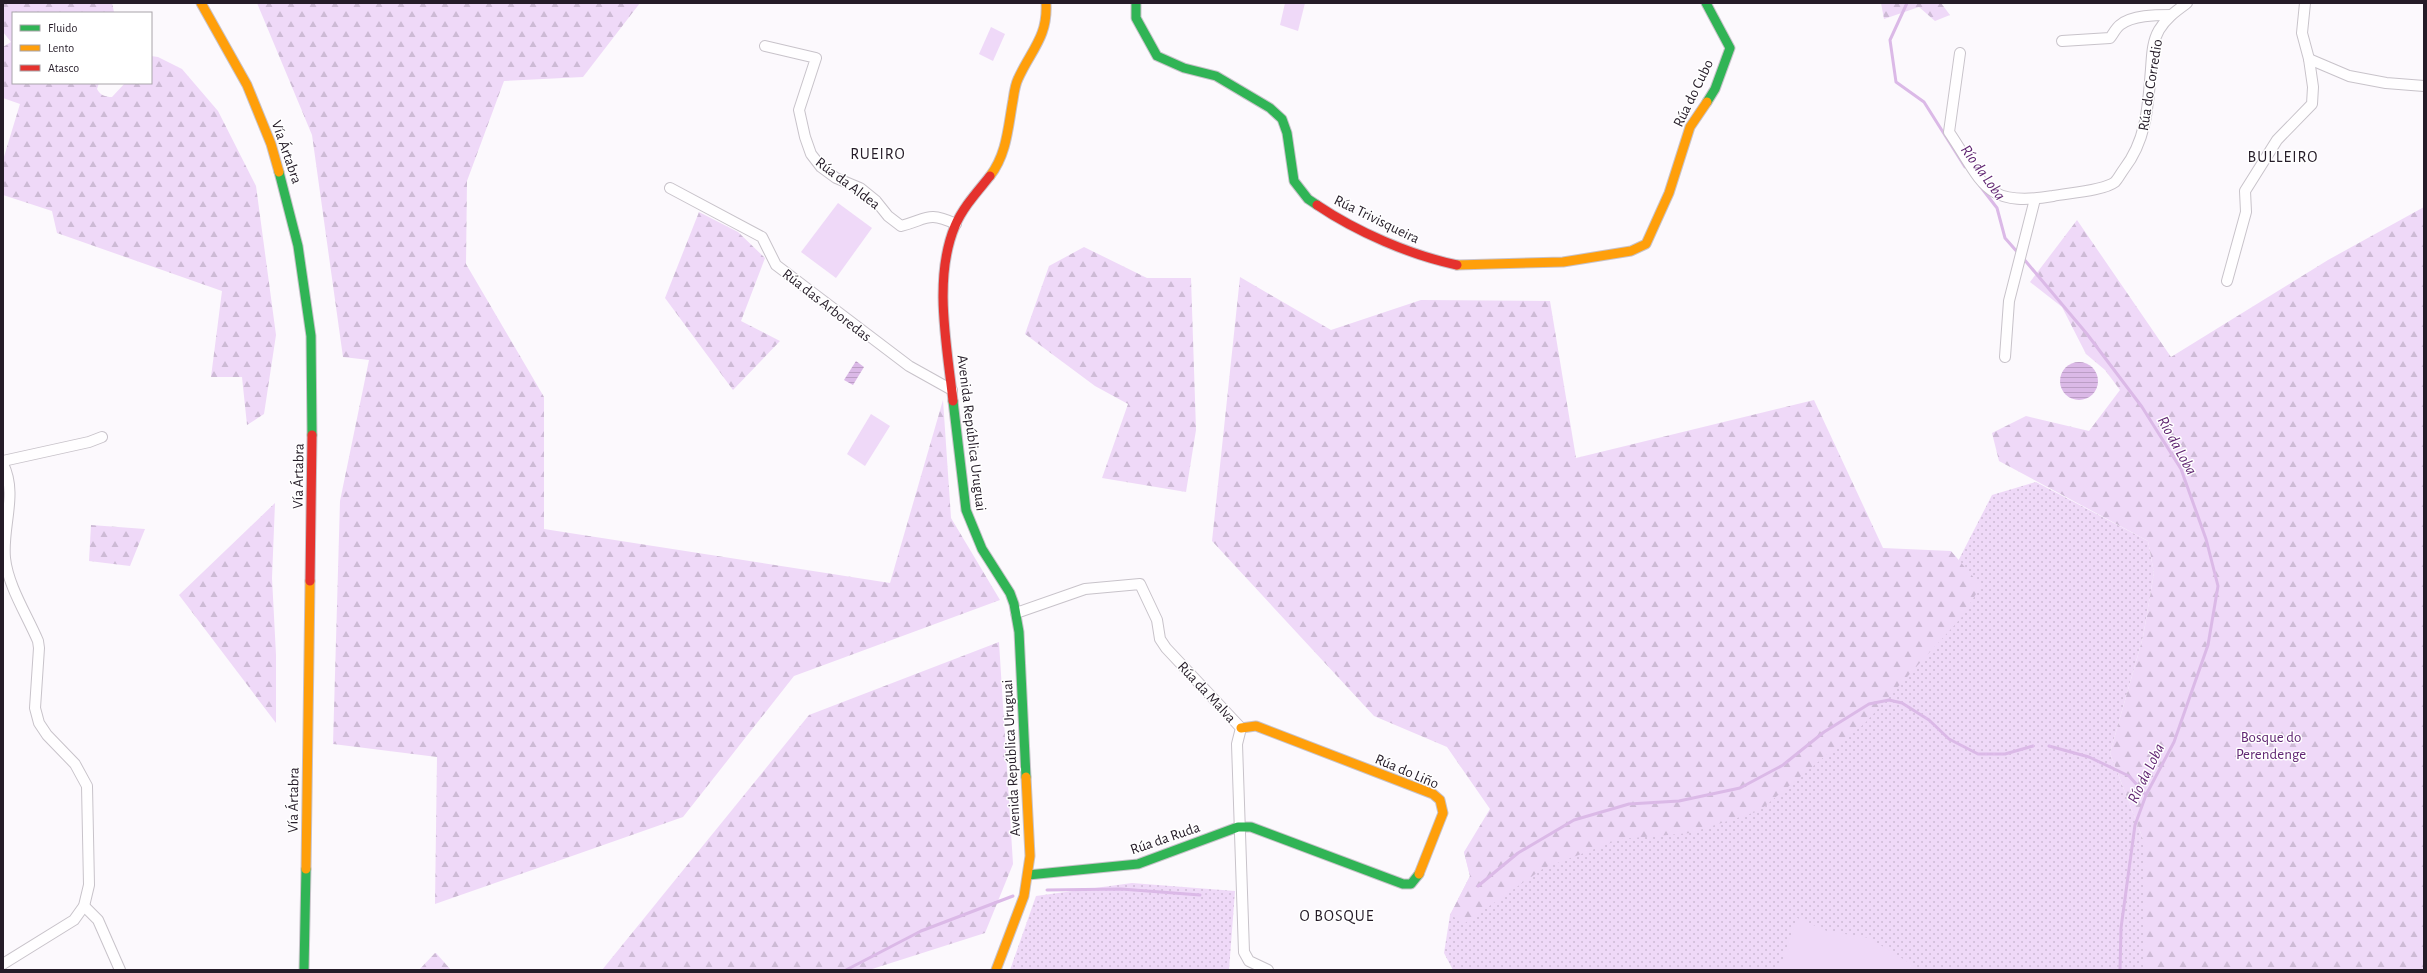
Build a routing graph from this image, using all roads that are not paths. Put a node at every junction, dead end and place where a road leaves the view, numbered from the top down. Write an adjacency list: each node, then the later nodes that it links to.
1 (201, 3): 30 (main road, Vía Ártabra)
2 (1046, 3): 15 (main road, Avenida República Uruguai)
3 (1136, 3): 16 (main road, Rúa Trivisqueira)
4 (1706, 3): 16 (main road, Rúa do Cubo)
5 (2187, 3): 7 (street, Rúa do Corredio)
6 (2304, 3): 11 (street)
7 (2171, 15): 8 (street, Rúa do Corredio); 14 (street, Rúa do Corredio)
8 (2062, 41)
9 (765, 46): 15 (street, Rúa da Aldea)
10 (1960, 53): 14 (street, Rúa do Corredio)
11 (2309, 59): 12 (street); 17 (street)
12 (2424, 86)
13 (670, 188): 19 (street, Rúa das Arboredas)
14 (2035, 199): 18 (street)
15 (956, 224): 19 (main road, Avenida República Uruguai)
16 (1646, 244)
17 (2227, 281)
18 (2005, 357)
19 (952, 390): 23 (main road, Avenida República Uruguai)
20 (102, 437): 21 (street)
21 (3, 461)
22 (3, 464): 27 (street)
23 (1016, 613): 24 (street, Rúa da Malva); 26 (main road, Avenida República Uruguai)
24 (1241, 728): 25 (street, Rúa da Malva); 25 (main road, Rúa do Liño)
25 (1238, 827): 26 (main road, Rúa da Ruda); 32 (street, Rúa da Malva)
26 (1028, 875): 31 (main road, Avenida República Uruguai)
27 (84, 906): 28 (street); 29 (street)
28 (3, 964)
29 (120, 970)
30 (304, 970)
31 (996, 970)
32 (1268, 970)

